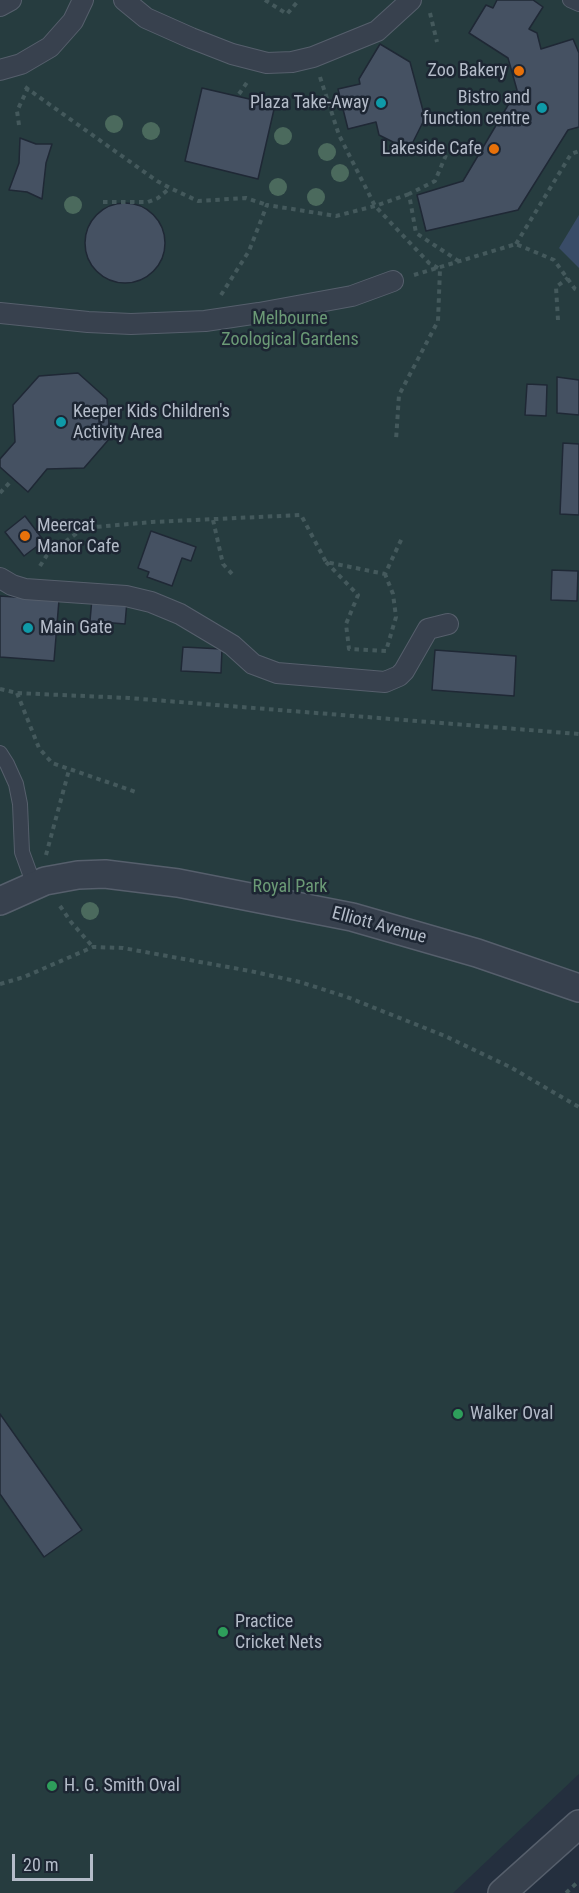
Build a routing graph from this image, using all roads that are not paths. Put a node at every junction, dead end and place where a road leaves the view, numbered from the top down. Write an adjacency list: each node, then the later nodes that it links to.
1 (11, 0): 7 (street)
2 (83, 0): 8 (street)
3 (124, 0): 4 (street)
4 (411, 0)
5 (570, 0): 6 (lane)
6 (579, 4)
7 (0, 6)
8 (2, 69)
9 (393, 281): 10 (street)
10 (0, 313)
11 (0, 578): 12 (street)
12 (448, 624)
13 (0, 753): 14 (lane)
14 (34, 885): 15 (street, Elliott Avenue); 16 (street, Elliott Avenue)
15 (0, 901)
16 (579, 988)
17 (579, 1824): 18 (street)
18 (502, 1893)

